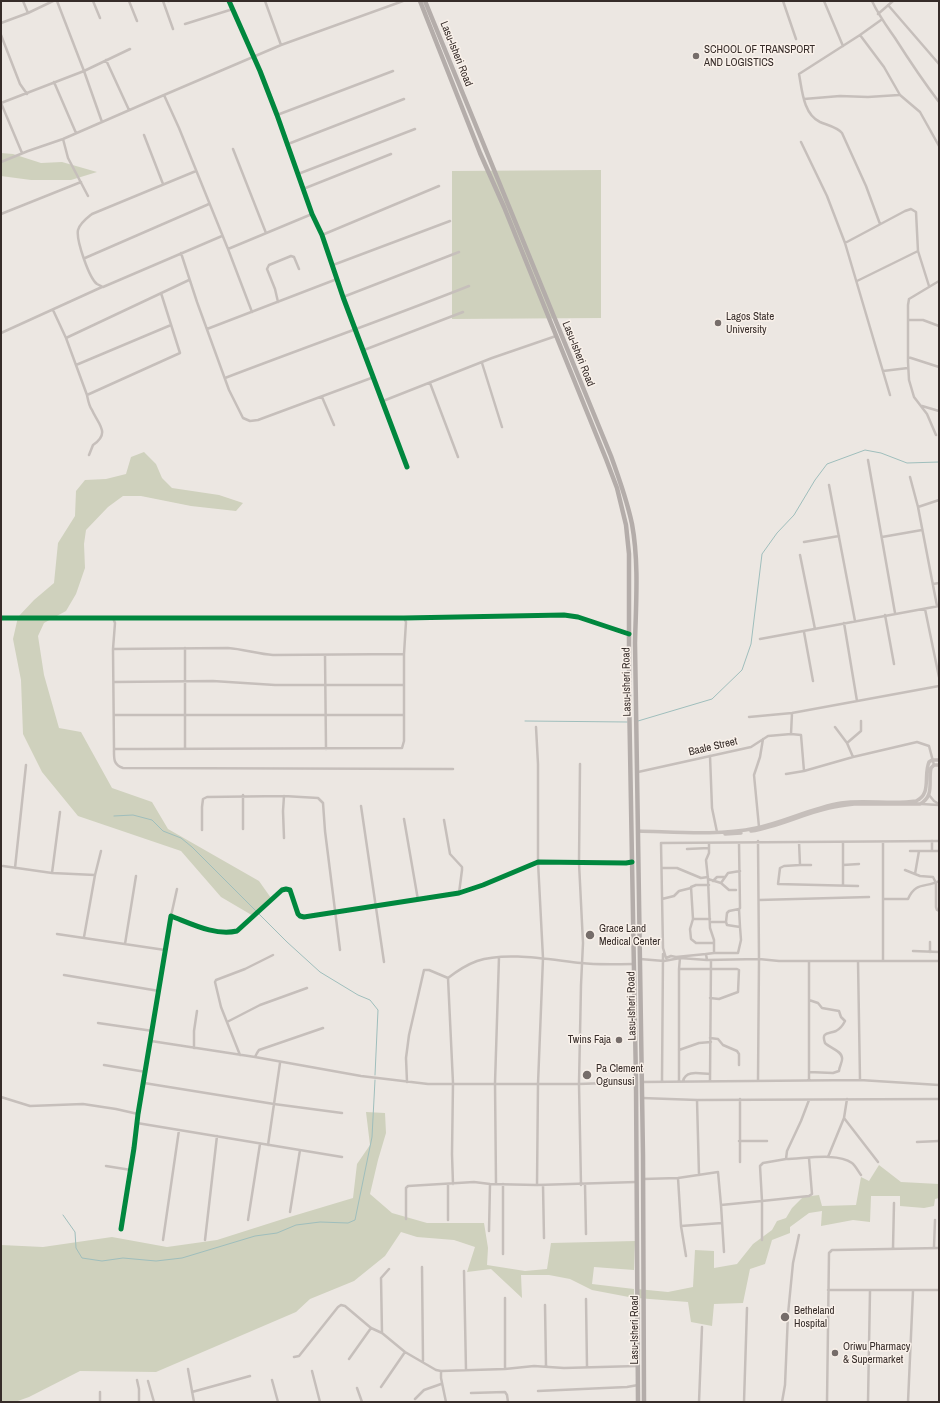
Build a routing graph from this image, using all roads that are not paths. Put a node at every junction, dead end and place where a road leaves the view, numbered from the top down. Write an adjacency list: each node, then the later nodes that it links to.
1 (22, 1): 18 (street)
2 (53, 1): 18 (street)
3 (57, 1): 35 (street)
4 (93, 1): 20 (street)
5 (129, 1): 22 (street)
6 (163, 1): 25 (street)
7 (229, 1): 17 (street)
8 (265, 1): 29 (street)
9 (403, 1): 29 (street)
10 (420, 1): 58 (main road, Lasu-Isheri Road)
11 (425, 1): 56 (main road, Lasu-Isheri Road)
12 (783, 1): 28 (street)
13 (824, 1): 30 (street)
14 (872, 1): 19 (street)
15 (893, 1): 16 (street)
16 (888, 5): 19 (street); 34 (street)
17 (232, 9): 24 (street); 32 (street)
18 (28, 13): 23 (street)
19 (878, 14): 21 (street)
20 (100, 18)
21 (881, 20): 27 (street); 43 (street)
22 (137, 21)
23 (1, 23)
24 (185, 24)
25 (173, 29)
26 (1, 35): 38 (street)
27 (860, 35): 30 (street); 39 (street)
28 (796, 39)
29 (281, 45): 32 (street)
30 (843, 46): 41 (street)
31 (130, 49): 33 (street)
32 (253, 57): 40 (street); 46 (street)
33 (106, 60): 35 (street); 45 (street)
34 (939, 64)
35 (84, 71): 37 (street); 47 (street)
36 (393, 71): 46 (street)
37 (54, 82): 38 (street); 49 (street)
38 (27, 94): 44 (street)
39 (900, 95): 41 (street); 54 (street)
40 (164, 96): 45 (street); 61 (street)
41 (804, 99): 72 (street)
42 (404, 100): 53 (street)
43 (939, 102)
44 (1, 103): 57 (street)
45 (129, 110): 47 (street)
46 (277, 115): 53 (street)
47 (102, 122): 49 (street)
48 (415, 129): 62 (street)
49 (76, 133): 51 (street)
50 (144, 135): 64 (street)
51 (63, 139): 57 (street); 63 (street)
52 (801, 142): 76 (street)
53 (288, 144): 62 (street)
54 (939, 146)
55 (233, 149): 73 (street)
56 (486, 150): 58 (main road); 190 (main road, Lasu-Isheri Road)
57 (22, 153): 60 (street)
58 (480, 153): 103 (main road, Lasu-Isheri Road)
59 (391, 154): 66 (street)
60 (1, 162)
61 (196, 171): 64 (street); 68 (street)
62 (298, 174): 66 (street)
63 (81, 182): 67 (street); 69 (street)
64 (163, 184): 81 (street)
65 (439, 186): 74 (street)
66 (303, 189): 70 (street)
67 (88, 196)
68 (209, 204): 75 (street); 81 (street)
69 (1, 214)
70 (312, 214): 73 (street); 74 (street)
71 (450, 221): 82 (street)
72 (880, 224): 76 (street); 78 (street)
73 (266, 233): 77 (street)
74 (322, 234): 82 (street)
75 (222, 236): 77 (street); 80 (street)
76 (845, 243): 86 (street)
77 (228, 249): 95 (street)
78 (918, 251): 86 (street); 89 (street)
79 (459, 252): 92 (street)
80 (181, 253): 85 (street); 90 (street)
81 (84, 258): 90 (street)
82 (333, 265): 84 (street)
83 (299, 269): 93 (street)
84 (337, 279): 92 (street); 93 (street)
85 (189, 280): 91 (street); 101 (street)
86 (857, 282): 111 (street)
87 (939, 282): 89 (street)
88 (470, 286): 100 (street)
89 (930, 286): 97 (street)
90 (103, 287): 94 (street)
91 (161, 293): 98 (street); 104 (street)
92 (344, 297): 100 (street)
93 (278, 302): 95 (street)
94 (53, 309): 102 (street); 104 (street)
95 (252, 312): 101 (street)
96 (463, 312): 105 (street)
97 (909, 320): 99 (street); 106 (street)
98 (171, 325): 108 (street); 115 (street)
99 (939, 326)
100 (356, 328): 105 (street); 113 (street)
101 (207, 329): 113 (street)
102 (1, 333)
103 (556, 336): 107 (street); 150 (main road, Lasu-Isheri Road)
104 (66, 338): 108 (street)
105 (364, 350): 112 (street)
106 (908, 357): 109 (street); 110 (street)
107 (482, 363): 114 (street); 122 (street)
108 (76, 365): 115 (street)
109 (939, 367)
110 (908, 368): 111 (street); 119 (street)
111 (883, 371): 116 (street)
112 (374, 377): 117 (street); 118 (street)
113 (225, 378): 117 (street)
114 (430, 383): 118 (street); 125 (street)
115 (87, 395): 124 (street)
116 (890, 395)
117 (322, 397): 121 (street)
118 (383, 402): 127 (street)
119 (922, 406): 120 (street); 123 (street)
120 (939, 411)
121 (334, 425)
122 (502, 426)
123 (936, 435)
124 (89, 455)
125 (458, 457)
126 (868, 460): 134 (street)
127 (407, 467)
128 (910, 477): 131 (street)
129 (829, 485): 133 (street)
130 (939, 500): 131 (street)
131 (918, 507): 132 (street)
132 (922, 530): 134 (street); 138 (street)
133 (839, 536): 135 (street); 146 (street)
134 (882, 537): 141 (street)
135 (804, 542)
136 (800, 555): 148 (street)
137 (939, 583): 138 (street)
138 (933, 584): 139 (street)
139 (938, 606): 140 (street)
140 (925, 608): 141 (street); 157 (street)
141 (895, 614): 142 (street)
142 (885, 615): 146 (street); 156 (street)
143 (1, 618): 144 (street)
144 (113, 618): 145 (street); 153 (street)
145 (404, 618): 150 (street); 154 (street)
146 (855, 621): 147 (street)
147 (844, 623): 148 (street); 164 (street)
148 (815, 629): 149 (street)
149 (804, 632): 151 (street); 158 (street)
150 (629, 634): 223 (main road, Lasu-Isheri Road)
151 (760, 640)
152 (185, 648): 153 (street); 155 (street); 160 (street)
153 (113, 649): 159 (street)
154 (404, 654): 155 (street); 162 (street)
155 (325, 655): 161 (street)
156 (894, 664)
157 (939, 677)
158 (813, 681)
159 (114, 682): 160 (street); 167 (street)
160 (185, 682): 161 (street); 168 (street)
161 (326, 685): 162 (street); 166 (street)
162 (404, 685): 169 (street)
163 (939, 686): 164 (street)
164 (857, 701): 165 (street)
165 (792, 713): 170 (street); 174 (street)
166 (326, 714): 168 (street); 169 (street); 179 (street)
167 (114, 715): 168 (street); 177 (street)
168 (185, 715): 178 (street)
169 (404, 715): 179 (street)
170 (749, 717)
171 (861, 721): 176 (street)
172 (536, 727): 222 (street)
173 (836, 727): 176 (street)
174 (791, 734): 175 (street, Baale Street); 189 (street)
175 (764, 738): 180 (street, Baale Street); 201 (street)
176 (847, 743): 181 (street)
177 (114, 749): 178 (street); 188 (street)
178 (185, 749): 179 (street)
179 (326, 749)
180 (710, 756): 190 (street, Baale Street); 205 (street)
181 (852, 758): 182 (street); 189 (street)
182 (932, 760): 183 (street); 186 (street); 201 (street)
183 (939, 760)
184 (580, 764): 224 (street)
185 (26, 765): 230 (street)
186 (934, 765): 187 (street); 193 (street)
187 (939, 765)
188 (453, 769)
189 (804, 771): 191 (street)
190 (637, 772): 204 (main road, Lasu-Isheri Road)
191 (786, 774)
192 (242, 795): 194 (street); 202 (street); 203 (street)
193 (929, 795): 195 (street); 196 (street)
194 (284, 796): 206 (street); 258 (street)
195 (920, 804): 196 (street); 204 (street)
196 (939, 805)
197 (361, 806): 255 (street)
198 (60, 812): 234 (street)
199 (404, 819): 252 (street)
200 (444, 820): 249 (street)
201 (759, 827): 205 (street)
202 (243, 829)
203 (202, 830)
204 (638, 832): 205 (street); 281 (main road, Lasu-Isheri Road)
205 (717, 832)
206 (284, 838)
207 (932, 841): 208 (street); 212 (street); 220 (street)
208 (939, 841)
209 (758, 842): 210 (street); 214 (street); 253 (street)
210 (799, 842): 211 (street); 226 (street)
211 (843, 842): 212 (street); 228 (street)
212 (883, 842): 254 (street)
213 (709, 843): 214 (street); 215 (street); 231 (street)
214 (739, 843): 233 (street)
215 (709, 848): 216 (street); 239 (street)
216 (687, 849)
217 (101, 851): 236 (street)
218 (910, 851): 219 (street)
219 (919, 851): 220 (street); 235 (street)
220 (932, 851): 221 (street)
221 (939, 851)
222 (538, 862): 224 (street); 249 (street); 279 (street)
223 (632, 862): 224 (street); 292 (main road, Lasu-Isheri Road)
224 (580, 863): 291 (street)
225 (859, 864): 228 (street)
226 (800, 865): 227 (street); 244 (street)
227 (811, 865)
228 (843, 865): 244 (street)
229 (3, 866): 230 (street)
230 (15, 868): 234 (street)
231 (662, 868): 239 (street); 251 (street)
232 (905, 870): 235 (street)
233 (740, 871): 238 (street); 256 (street)
234 (52, 873): 236 (street)
235 (915, 874): 241 (street)
236 (95, 875): 265 (street)
237 (136, 876): 268 (street)
238 (725, 877): 240 (street); 242 (street)
239 (708, 878): 240 (street); 243 (street)
240 (713, 881): 242 (street)
241 (938, 882): 254 (street); 257 (street)
242 (721, 883): 248 (street)
243 (709, 885): 246 (street); 261 (street)
244 (843, 885): 245 (street)
245 (858, 886)
246 (691, 888): 251 (street); 260 (street)
247 (177, 889): 259 (street)
248 (736, 890)
249 (459, 893): 252 (street)
250 (869, 897): 253 (street)
251 (662, 899): 269 (street)
252 (418, 900): 255 (street)
253 (759, 900): 282 (street)
254 (883, 900): 285 (street)
255 (376, 906): 258 (street); 290 (street)
256 (739, 909): 262 (street); 263 (street)
257 (939, 911)
258 (335, 912): 259 (street); 271 (street)
259 (172, 916): 270 (street)
260 (693, 919): 261 (street); 267 (street)
261 (710, 920): 262 (street); 267 (street)
262 (726, 922): 263 (street)
263 (740, 927): 276 (street)
264 (57, 934): 265 (street)
265 (84, 938): 268 (street)
266 (930, 942): 273 (street)
267 (714, 943): 276 (street)
268 (125, 944): 270 (street)
269 (663, 948): 275 (street); 286 (street)
270 (166, 950): 298 (street)
271 (340, 950)
272 (913, 951): 273 (street)
273 (930, 952): 274 (street)
274 (939, 952)
275 (706, 954): 276 (street); 283 (street)
276 (714, 954)
277 (272, 955): 302 (street)
278 (499, 957): 279 (street); 296 (street); 333 (street)
279 (543, 958): 291 (street); 334 (street)
280 (680, 958): 283 (street); 286 (street); 293 (street)
281 (640, 959): 286 (street); 307 (main road, Lasu-Isheri Road)
282 (759, 959): 284 (street); 287 (street); 326 (street)
283 (707, 960): 284 (street)
284 (711, 960): 294 (street)
285 (883, 960): 288 (street); 289 (street)
286 (664, 961): 323 (street)
287 (809, 961): 288 (street); 300 (street)
288 (858, 961): 322 (street)
289 (939, 961)
290 (384, 962)
291 (582, 964): 292 (street); 335 (street)
292 (634, 964): 306 (main road, Lasu-Isheri Road)
293 (679, 969): 294 (street); 312 (street)
294 (711, 969): 299 (street); 299 (street)
295 (64, 976): 298 (street)
296 (448, 978): 327 (street); 332 (street)
297 (307, 988): 302 (street)
298 (159, 991): 305 (street)
299 (710, 998): 308 (street)
300 (809, 1000): 319 (street); 319 (street)
301 (197, 1011): 311 (street)
302 (227, 1022): 313 (street)
303 (98, 1023): 305 (street)
304 (324, 1028): 314 (street)
305 (153, 1031): 309 (street)
306 (635, 1036): 307 (main road); 328 (main road, Lasu-Isheri Road)
307 (642, 1036): 329 (main road, Lasu-Isheri Road)
308 (710, 1038): 310 (street); 317 (street)
309 (151, 1041): 311 (street); 318 (street)
310 (710, 1042): 312 (street); 320 (street)
311 (194, 1048): 313 (street)
312 (679, 1050): 324 (street)
313 (240, 1056): 314 (street)
314 (255, 1058): 315 (street)
315 (280, 1063): 327 (street); 344 (street)
316 (104, 1065): 318 (street)
317 (739, 1065)
318 (146, 1072): 331 (street)
319 (809, 1072): 321 (street)
320 (710, 1074): 325 (street); 330 (street)
321 (809, 1080): 322 (street); 326 (street)
322 (860, 1080): 336 (street)
323 (662, 1081): 324 (street); 329 (street)
324 (679, 1081): 325 (street)
325 (683, 1081): 330 (street)
326 (758, 1081): 330 (street)
327 (408, 1082): 332 (street)
328 (636, 1082): 335 (street); 370 (main road, Lasu-Isheri Road)
329 (642, 1082): 338 (main road, Lasu-Isheri Road)
330 (710, 1082)
331 (144, 1083): 344 (street); 346 (street)
332 (453, 1083): 333 (street); 372 (street)
333 (495, 1083): 334 (street); 374 (street)
334 (538, 1084): 335 (street); 376 (street)
335 (580, 1084): 378 (street)
336 (939, 1085)
337 (1, 1097): 346 (street)
338 (642, 1098): 342 (street); 369 (main road, Lasu-Isheri Road)
339 (939, 1098): 341 (street)
340 (740, 1099): 342 (street); 343 (street); 351 (street)
341 (847, 1099): 343 (street); 347 (street)
342 (697, 1100): 366 (street)
343 (808, 1100): 361 (street)
344 (274, 1104): 345 (street); 356 (street)
345 (342, 1113)
346 (138, 1114): 348 (street)
347 (844, 1118): 359 (street); 363 (street)
348 (138, 1123): 349 (street); 365 (street)
349 (179, 1130): 350 (street); 395 (street)
350 (217, 1136): 355 (street); 396 (street)
351 (740, 1141): 352 (street); 362 (street)
352 (767, 1141)
353 (939, 1141): 354 (street)
354 (916, 1142)
355 (260, 1144): 356 (street); 385 (street)
356 (268, 1145): 357 (street)
357 (300, 1150): 358 (street); 383 (street)
358 (342, 1157)
359 (828, 1157): 360 (street); 367 (street)
360 (808, 1158): 361 (street); 380 (street)
361 (786, 1160): 380 (street)
362 (740, 1162)
363 (878, 1162)
364 (106, 1166): 365 (street)
365 (131, 1170): 390 (street)
366 (699, 1175): 368 (street); 382 (street)
367 (861, 1176)
368 (678, 1178): 369 (street); 389 (street)
369 (643, 1179): 453 (main road, Lasu-Isheri Road)
370 (637, 1182): 379 (street); 423 (main road, Lasu-Isheri Road)
371 (448, 1184): 372 (street); 384 (street); 386 (street)
372 (453, 1184): 373 (street)
373 (490, 1184): 374 (street); 391 (street)
374 (496, 1184): 375 (street)
375 (503, 1184): 376 (street); 402 (street)
376 (537, 1185): 377 (street)
377 (543, 1185): 378 (street); 394 (street)
378 (581, 1185): 379 (street)
379 (584, 1185): 392 (street)
380 (762, 1201): 382 (street); 397 (street)
381 (894, 1203): 398 (street)
382 (721, 1205): 388 (street)
383 (290, 1212)
384 (406, 1219)
385 (248, 1220)
386 (448, 1220)
387 (935, 1220): 399 (street)
388 (722, 1223): 389 (street); 401 (street)
389 (681, 1226): 403 (street)
390 (121, 1229)
391 (489, 1231)
392 (586, 1234)
393 (799, 1235): 456 (street)
394 (544, 1238)
395 (163, 1240)
396 (205, 1240)
397 (762, 1240)
398 (893, 1248): 399 (street); 407 (street)
399 (934, 1248): 400 (street)
400 (939, 1248)
401 (724, 1252)
402 (503, 1254)
403 (686, 1256)
404 (422, 1267): 421 (street)
405 (389, 1269): 417 (street)
406 (464, 1271): 428 (street)
407 (828, 1290): 409 (street); 457 (street)
408 (939, 1290): 410 (street)
409 (870, 1291): 410 (street); 458 (street)
410 (913, 1291): 459 (street)
411 (505, 1298): 426 (street)
412 (586, 1299): 424 (street)
413 (545, 1305): 422 (street)
414 (747, 1308): 455 (street)
415 (702, 1327): 454 (street)
416 (370, 1328): 417 (street); 419 (street); 420 (street)
417 (382, 1333): 418 (street)
418 (405, 1352): 421 (street); 436 (street)
419 (294, 1357)
420 (349, 1359)
421 (423, 1361): 429 (street)
422 (546, 1366): 424 (street); 426 (street)
423 (638, 1366): 424 (street); 435 (main road, Lasu-Isheri Road)
424 (587, 1367)
425 (188, 1369): 440 (street)
426 (505, 1369): 428 (street)
427 (312, 1370): 448 (street)
428 (466, 1370): 429 (street)
429 (441, 1371): 434 (street)
430 (250, 1376): 440 (street)
431 (137, 1380): 444 (street)
432 (272, 1380): 447 (street)
433 (148, 1381): 445 (street)
434 (441, 1384): 442 (street); 450 (street)
435 (638, 1385): 438 (street); 452 (main road, Lasu-Isheri Road)
436 (381, 1387)
437 (357, 1388): 449 (street)
438 (538, 1391)
439 (100, 1392): 443 (street)
440 (192, 1392): 446 (street)
441 (471, 1393): 451 (street)
442 (416, 1399)
443 (100, 1402)
444 (139, 1402)
445 (154, 1402)
446 (194, 1402)
447 (278, 1402)
448 (320, 1402)
449 (362, 1402)
450 (446, 1402)
451 (508, 1402)
452 (638, 1402)
453 (644, 1402)
454 (700, 1402)
455 (744, 1402)
456 (782, 1402)
457 (827, 1402)
458 (868, 1402)
459 (908, 1402)

